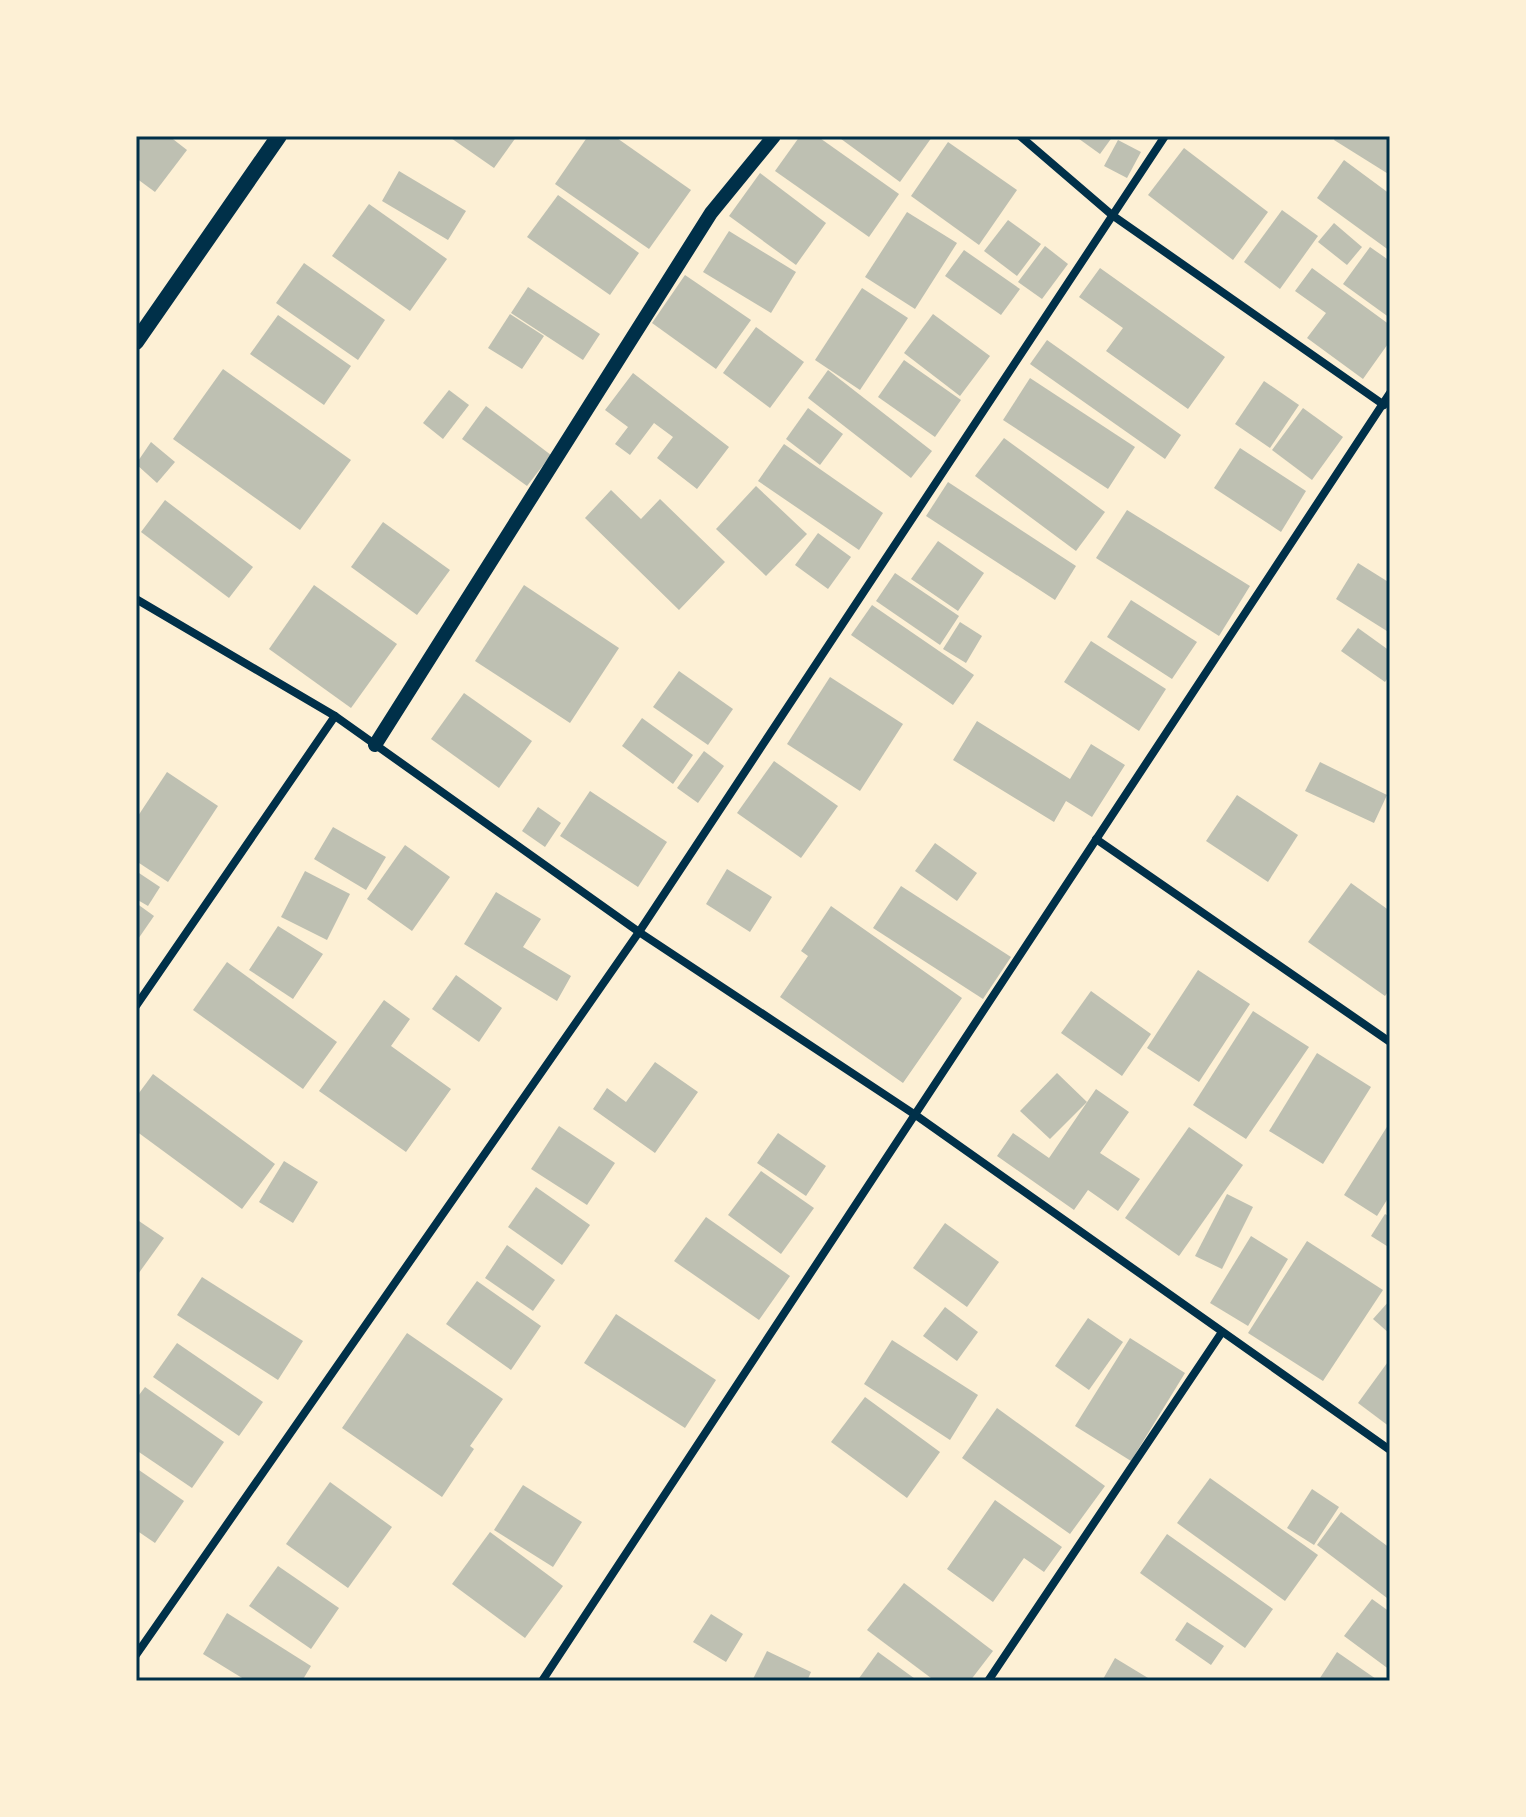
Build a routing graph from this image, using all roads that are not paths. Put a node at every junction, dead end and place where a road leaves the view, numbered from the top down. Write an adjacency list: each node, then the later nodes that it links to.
1 (279, 136): 6 (main road)
2 (774, 136): 11 (street)
3 (1020, 136): 5 (street)
4 (1165, 136): 5 (street)
5 (1112, 215): 8 (street); 13 (street)
6 (136, 342)
7 (1390, 393): 8 (street)
8 (1384, 405): 12 (street)
9 (136, 599): 10 (street)
10 (335, 716): 11 (street); 14 (street)
11 (375, 745): 13 (street)
12 (1096, 839): 15 (street); 16 (street)
13 (639, 932): 16 (street); 19 (street)
14 (136, 1006)
15 (1390, 1042)
16 (917, 1116): 17 (street); 20 (street)
17 (1222, 1332): 18 (street); 21 (street)
18 (1390, 1450)
19 (136, 1655)
20 (542, 1681)
21 (988, 1681)

